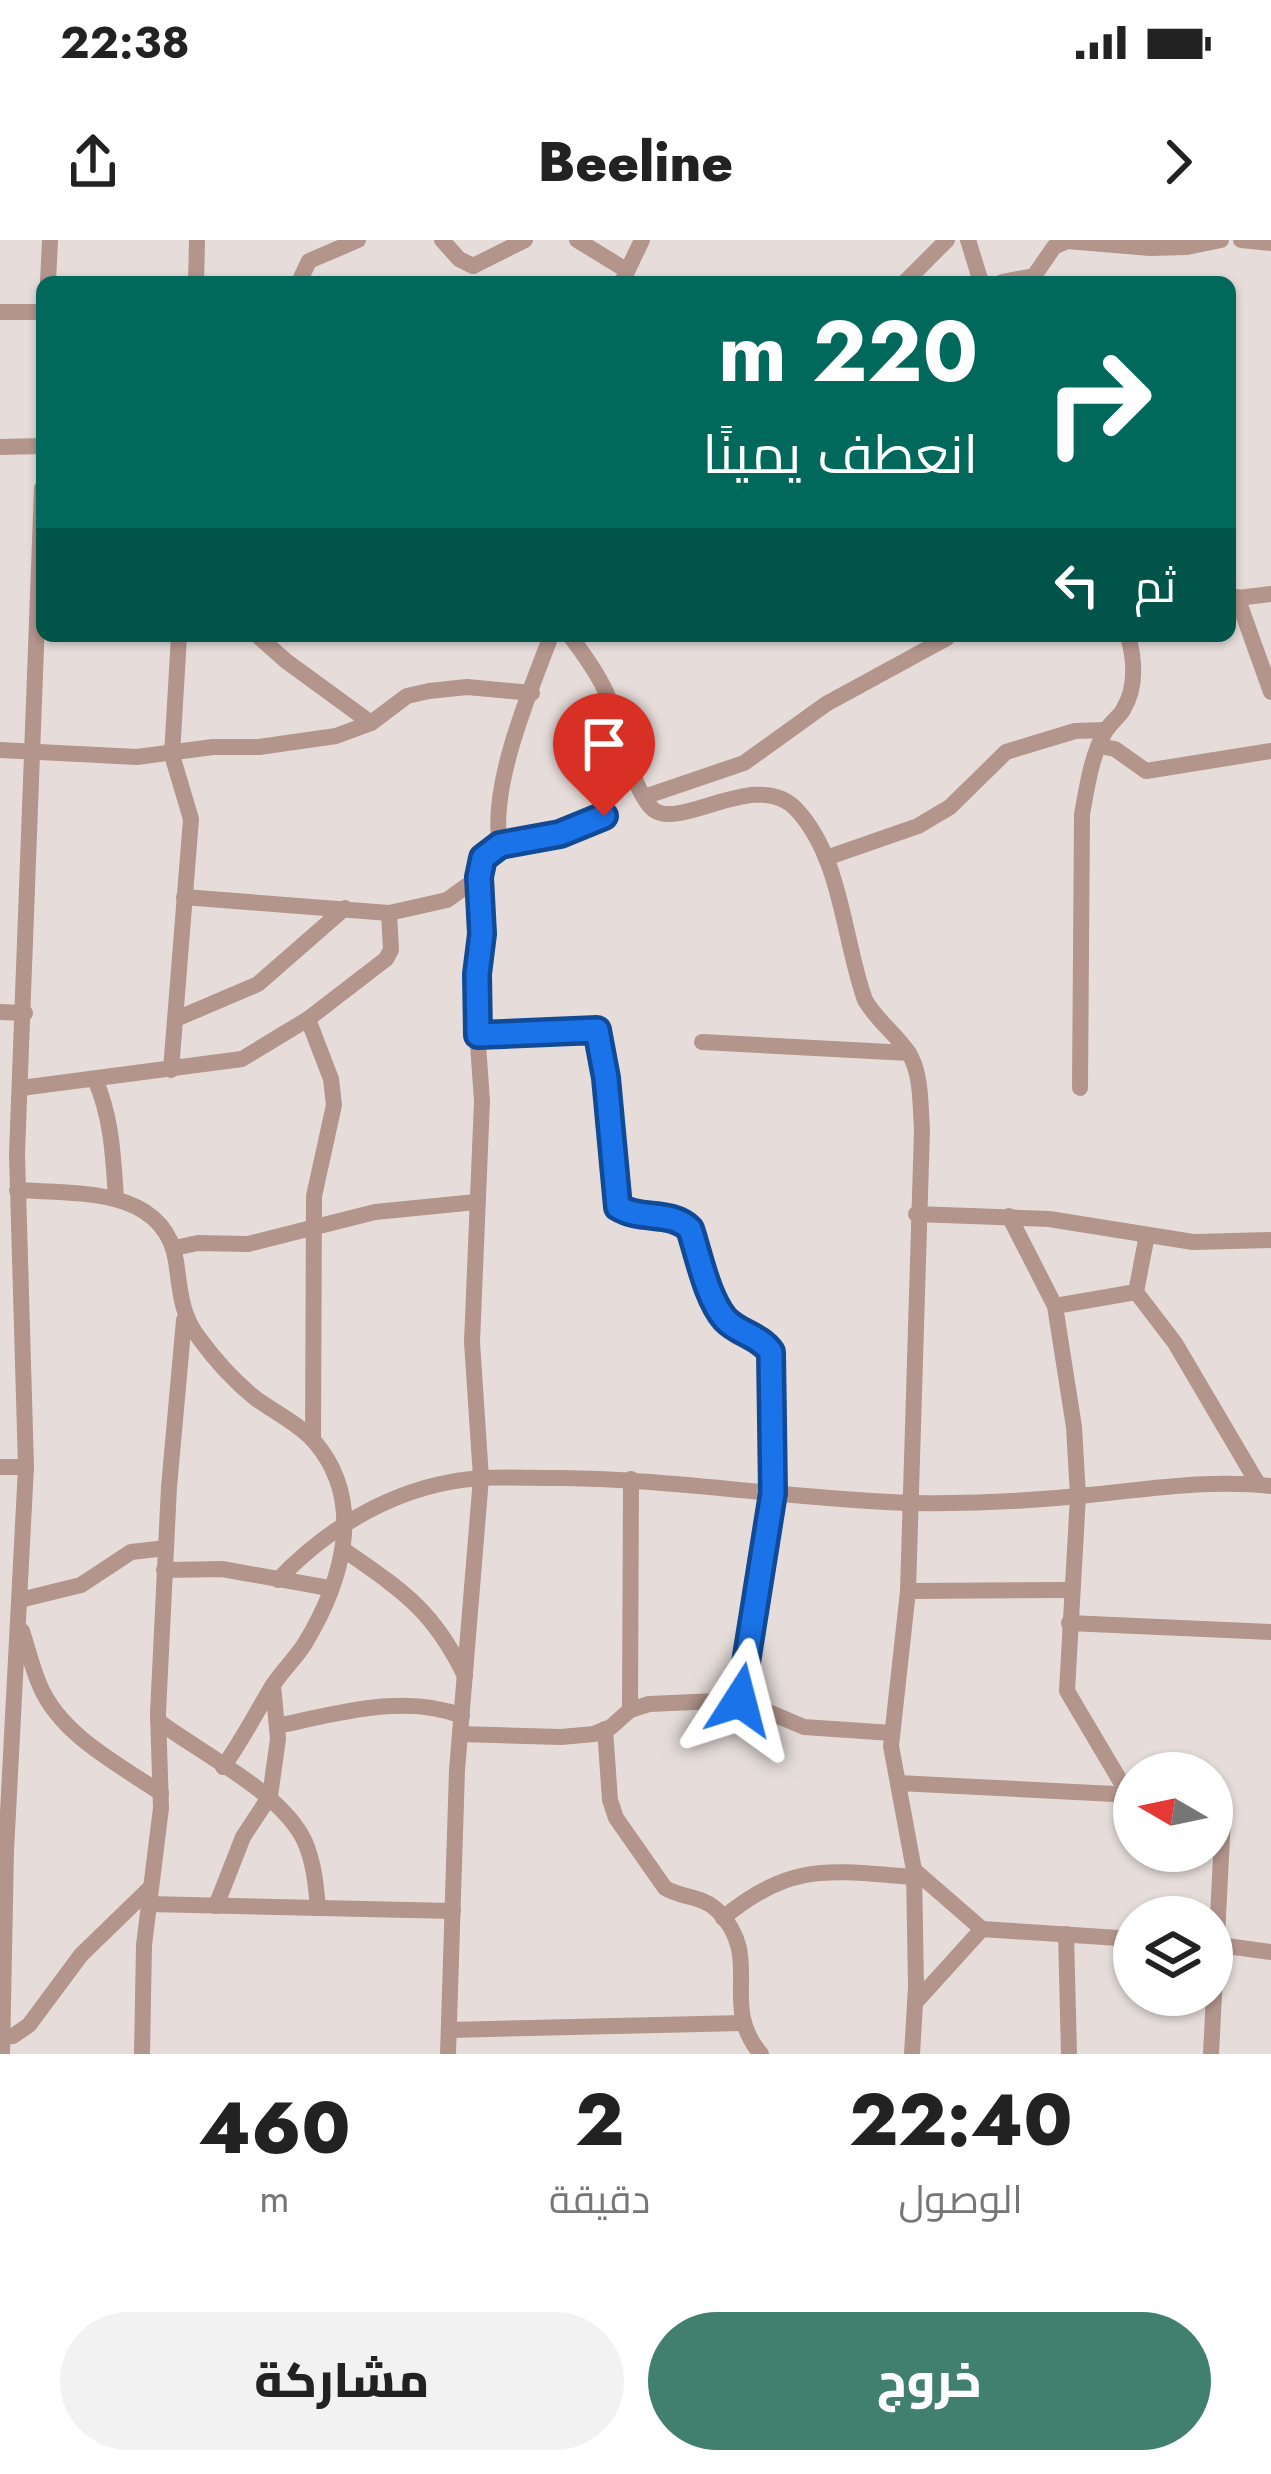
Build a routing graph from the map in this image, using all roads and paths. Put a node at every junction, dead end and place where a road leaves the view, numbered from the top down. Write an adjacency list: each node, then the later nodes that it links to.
1 (50, 240): 14 (street)
2 (197, 240): 15 (street)
3 (358, 240): 16 (street)
4 (442, 240): 13 (street)
5 (525, 240): 13 (street)
6 (577, 240): 17 (street)
7 (642, 240): 17 (street)
8 (947, 240): 18 (street)
9 (968, 240): 19 (street)
10 (1221, 240): 20 (street)
11 (1241, 240): 12 (street)
12 (1271, 243)
13 (474, 274)
14 (48, 276)
15 (196, 276)
16 (302, 276)
17 (624, 276)
18 (916, 276)
19 (979, 276)
20 (1034, 276)
21 (0, 312): 22 (street)
22 (36, 313)
23 (36, 446): 24 (street)
24 (0, 447)
25 (1271, 594): 26 (street)
26 (1236, 598)
27 (1236, 603): 35 (street)
28 (37, 642): 40 (street)
29 (179, 642): 42 (street)
30 (264, 642): 37 (street)
31 (549, 642): 36 (street)
32 (574, 642): 43 (street)
33 (940, 642): 43 (street)
34 (1130, 642): 38 (street)
35 (1271, 692)
36 (532, 693): 37 (street); 45 (street)
37 (371, 723): 42 (street)
38 (1103, 738): 41 (street); 46 (street); 61 (street)
39 (0, 751): 40 (street)
40 (34, 751): 42 (street); 52 (street)
41 (1271, 751)
42 (172, 754): 48 (street)
43 (644, 797): 46 (street)
44 (604, 816): 45 (street)
45 (500, 845): 47 (street)
46 (826, 858): 57 (street)
47 (479, 877): 50 (street); 55 (street)
48 (184, 897): 49 (street); 53 (street)
49 (345, 908): 50 (street); 53 (street)
50 (389, 914): 54 (street)
51 (0, 1012): 52 (street)
52 (25, 1013): 60 (street)
53 (176, 1019): 58 (street)
54 (308, 1019): 58 (street); 68 (street)
55 (478, 1035): 65 (street); 81 (street)
56 (702, 1042): 57 (street)
57 (909, 1052): 66 (street)
58 (171, 1070): 59 (street)
59 (95, 1079): 60 (street); 64 (street)
60 (21, 1088): 62 (street)
61 (1080, 1088)
62 (9, 1154): 63 (street)
63 (17, 1190): 64 (street); 77 (street)
64 (116, 1198): 71 (street)
65 (476, 1202): 68 (street); 78 (street)
66 (916, 1214): 67 (street); 83 (street)
67 (1009, 1216): 69 (street); 73 (street)
68 (316, 1227): 71 (street); 75 (street)
69 (1147, 1235): 70 (street); 72 (street)
70 (1271, 1240)
71 (174, 1248): 74 (street)
72 (1136, 1292): 73 (street); 80 (street)
73 (1055, 1306): 82 (street)
74 (184, 1320): 75 (street); 85 (street)
75 (313, 1440): 84 (street)
76 (0, 1467): 77 (street)
77 (26, 1467): 92 (street)
78 (481, 1478): 79 (street); 84 (street); 96 (street)
79 (632, 1479): 81 (street); 99 (street)
80 (1264, 1485): 82 (street)
81 (773, 1493): 83 (street); 98 (street)
82 (1078, 1496): 83 (street); 90 (street)
83 (912, 1503): 91 (street)
84 (347, 1523): 86 (street); 88 (street)
85 (166, 1548): 87 (street); 92 (street)
86 (344, 1550): 89 (street); 96 (street)
87 (164, 1570): 88 (street); 101 (street)
88 (278, 1580): 89 (street)
89 (329, 1588): 97 (street)
90 (1070, 1590): 91 (street); 94 (street)
91 (908, 1591): 105 (street)
92 (20, 1600): 93 (street)
93 (19, 1621): 100 (street); 109 (street)
94 (1069, 1623): 95 (street); 106 (street)
95 (1271, 1632)
96 (465, 1677): 102 (street)
97 (273, 1684): 103 (street); 107 (street)
98 (740, 1700): 99 (street); 105 (street)
99 (630, 1710): 104 (street)
100 (7, 1712): 112 (street)
101 (158, 1721): 107 (street); 109 (street)
102 (461, 1725): 103 (street); 104 (street); 117 (street)
103 (277, 1726): 111 (street)
104 (605, 1729): 118 (street)
105 (892, 1733): 108 (street)
106 (1113, 1765)
107 (223, 1767): 111 (street)
108 (898, 1783): 110 (street); 113 (street)
109 (160, 1793): 114 (street)
110 (1113, 1793)
111 (270, 1796): 115 (street); 116 (street)
112 (3, 1850): 128 (street)
113 (914, 1873): 118 (street); 119 (street); 124 (street)
114 (150, 1896): 115 (street); 128 (street); 129 (street)
115 (216, 1906): 116 (street)
116 (318, 1908): 117 (street)
117 (453, 1911): 127 (street)
118 (723, 1918): 126 (street)
119 (982, 1929): 120 (street); 124 (street)
120 (1066, 1934): 121 (street); 133 (street)
121 (1113, 1937)
122 (1233, 1947): 123 (street)
123 (1271, 1952)
124 (915, 2003): 132 (street)
125 (1212, 2016): 134 (street)
126 (743, 2023): 127 (street); 131 (street)
127 (449, 2030): 130 (street)
128 (2, 2046)
129 (142, 2054)
130 (448, 2054)
131 (761, 2054)
132 (912, 2054)
133 (1069, 2054)
134 (1211, 2054)

